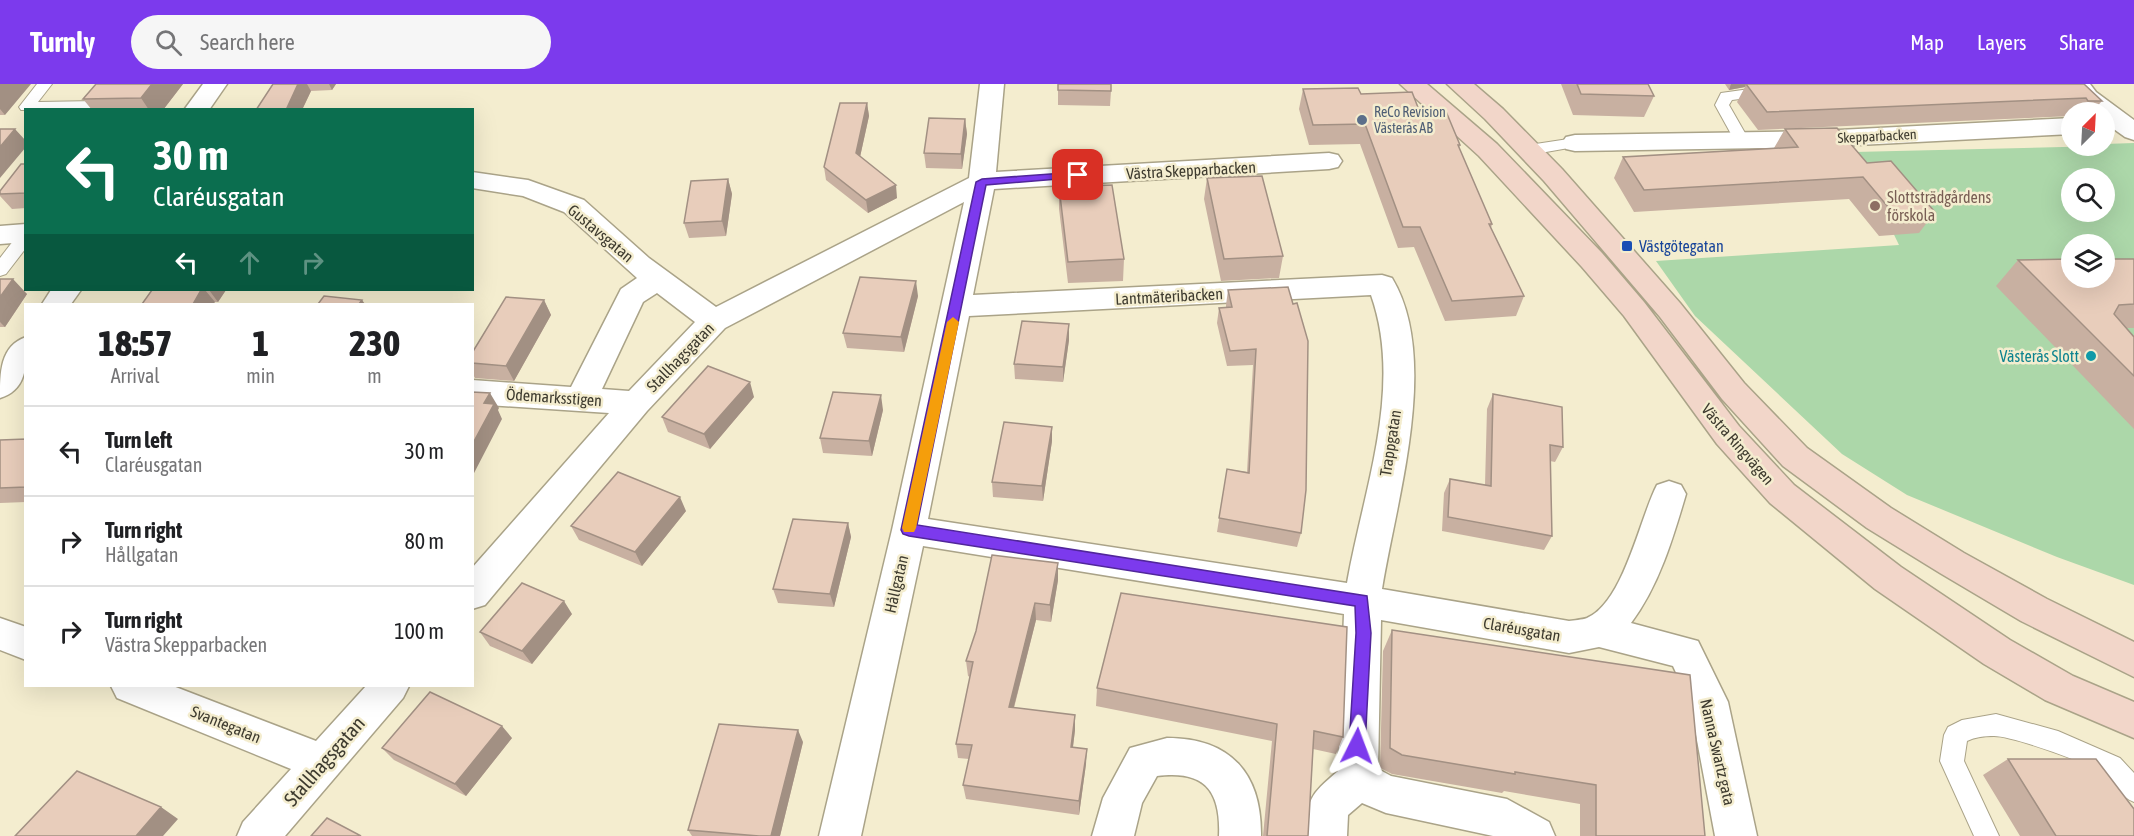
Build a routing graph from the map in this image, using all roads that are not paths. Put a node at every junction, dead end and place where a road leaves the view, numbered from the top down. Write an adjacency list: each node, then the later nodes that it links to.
1 (45, 84): 9 (lane)
2 (215, 84): 10 (street)
3 (992, 84): 18 (street, Hållgatan)
4 (1412, 84): 42 (main road, Västra Ringvägen)
5 (1459, 84): 15 (main road, Västra Ringvägen)
6 (1792, 84): 13 (lane)
7 (2078, 84): 11 (street)
8 (108, 91): 9 (lane)
9 (95, 107)
10 (197, 108)
11 (2123, 126)
12 (2061, 127): 13 (street, Skepparbacken)
13 (1742, 140): 14 (street, Skepparbacken)
14 (1575, 143): 15 (lane)
15 (1529, 150): 39 (main road, Västra Ringvägen)
16 (1329, 161): 18 (street, Västra Skepparbacken)
17 (474, 180): 23 (street, Gustavsgatan)
18 (982, 182): 25 (street, Hållgatan); 26 (street, Stallhagsgatan)
19 (0, 234): 20 (street)
20 (24, 235)
21 (24, 238): 22 (lane)
22 (0, 270)
23 (657, 279): 26 (street, Gustavsgatan); 30 (street)
24 (1382, 285): 25 (street, Lantmäteribacken); 35 (street, Trappgatan)
25 (957, 306): 33 (street, Hållgatan)
26 (714, 321): 31 (street, Stallhagsgatan)
27 (24, 351): 28 (street)
28 (0, 386)
29 (474, 392): 30 (street, Ödemarksstigen)
30 (581, 399): 31 (street, Ödemarksstigen)
31 (636, 403): 34 (street, Stallhagsgatan)
32 (1669, 494): 36 (street)
33 (909, 530): 35 (street, Claréusgatan); 47 (street, Hållgatan)
34 (474, 592)
35 (1362, 601): 36 (street, Claréusgatan); 44 (street)
36 (1599, 631): 52 (street, Nanna Swartz gata)
37 (0, 634): 38 (street)
38 (24, 643)
39 (2134, 660)
40 (132, 687): 43 (street, Svantegatan)
41 (389, 687): 43 (street, Stallhagsgatan)
42 (2134, 720)
43 (322, 762): 46 (street, Stallhagsgatan)
44 (1358, 780): 50 (street); 51 (street)
45 (2134, 791): 53 (lane)
46 (258, 836)
47 (840, 836)
48 (1113, 836): 49 (street)
49 (1240, 836)
50 (1326, 836)
51 (1534, 836)
52 (1736, 836)
53 (1987, 836)

